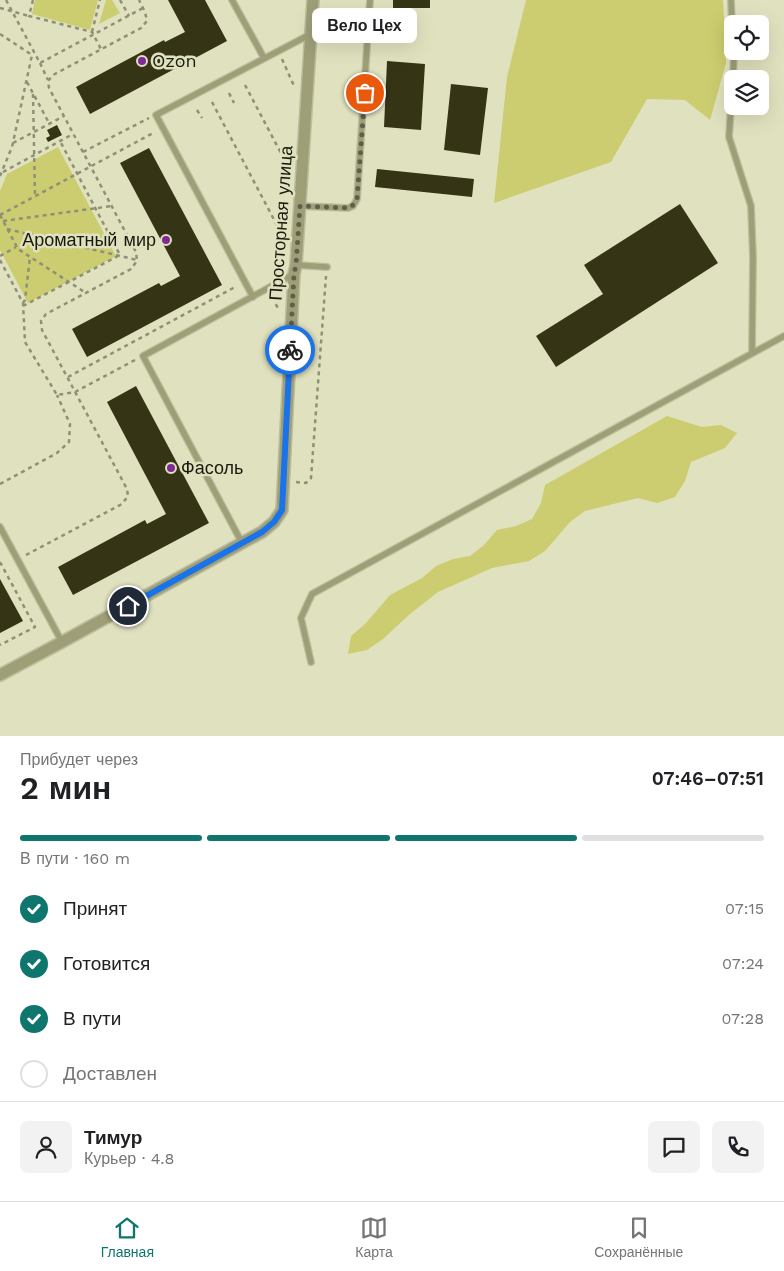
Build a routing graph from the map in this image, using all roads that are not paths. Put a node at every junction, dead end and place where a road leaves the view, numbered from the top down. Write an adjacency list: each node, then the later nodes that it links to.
1 (232, 0): 7 (lane)
2 (313, 0): 6 (street, Просторная улица)
3 (370, 0): 9 (lane)
4 (731, 0): 5 (lane)
5 (732, 15)
6 (311, 34): 7 (lane); 9 (street, Просторная улица)
7 (264, 58): 12 (lane)
8 (730, 115): 14 (lane)
9 (300, 206): 11 (street, Просторная улица)
10 (327, 267): 11 (lane)
11 (295, 270): 12 (lane); 16 (street, Просторная улица)
12 (253, 297): 16 (lane)
13 (784, 336): 14 (lane)
14 (752, 353): 18 (lane)
15 (0, 527): 17 (lane)
16 (242, 543): 17 (street, Просторная улица)
17 (62, 642): 19 (street, Просторная улица)
18 (311, 662)
19 (0, 675)

